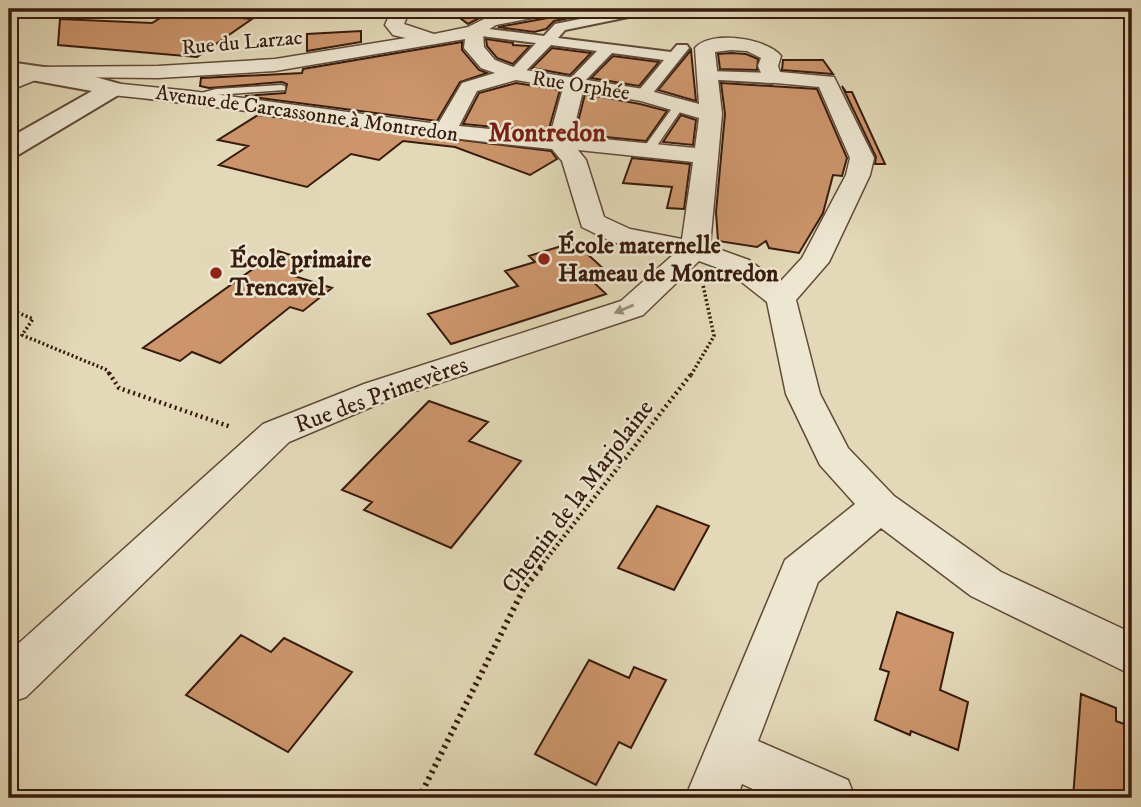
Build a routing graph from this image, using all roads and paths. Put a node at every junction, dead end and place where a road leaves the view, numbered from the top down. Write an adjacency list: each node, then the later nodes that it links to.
1 (401, 9): 6 (street)
2 (551, 9): 5 (street, Rue du Larzac)
3 (648, 9): 4 (street)
4 (616, 12): 7 (street)
5 (474, 31): 6 (street, Rue du Larzac); 7 (street); 10 (street, Rue Orphée)
6 (436, 39): 11 (street, Rue du Larzac)
7 (547, 39): 8 (street); 10 (street)
8 (610, 47): 9 (street); 13 (street)
9 (690, 63): 12 (street); 12 (street); 16 (street); 19 (street)
10 (515, 74): 13 (street, Rue Orphée); 20 (street)
11 (17, 76): 15 (street)
12 (772, 78): 26 (street)
13 (575, 82): 16 (street, Rue Orphée); 21 (street)
14 (281, 88): 17 (lane)
15 (112, 89): 17 (street, Avenue de Carcassonne à Montredon); 22 (street)
16 (643, 95): 18 (street, Rue Orphée)
17 (191, 97): 20 (street, Avenue de Carcassonne à Montredon)
18 (679, 106): 19 (street, Rue Orphée); 23 (lane)
19 (711, 114): 24 (street)
20 (445, 132): 21 (street, Avenue de Carcassonne à Montredon)
21 (559, 143): 23 (street, Avenue de Carcassonne à Montredon); 25 (street)
22 (9, 149)
23 (648, 150): 24 (street, Avenue de Carcassonne à Montredon)
24 (706, 156): 25 (street)
25 (695, 250): 26 (street); 28 (street, Rue des Primevères, one-way to 28); 33 (path, Chemin de la Marjolaine)
26 (781, 299): 29 (street)
27 (9, 309): 28 (path)
28 (268, 440): 31 (street, Rue des Primevères)
29 (880, 506): 30 (street); 32 (street)
30 (1132, 655)
31 (9, 682)
32 (720, 776): 34 (street)
33 (419, 798)
34 (829, 798)

